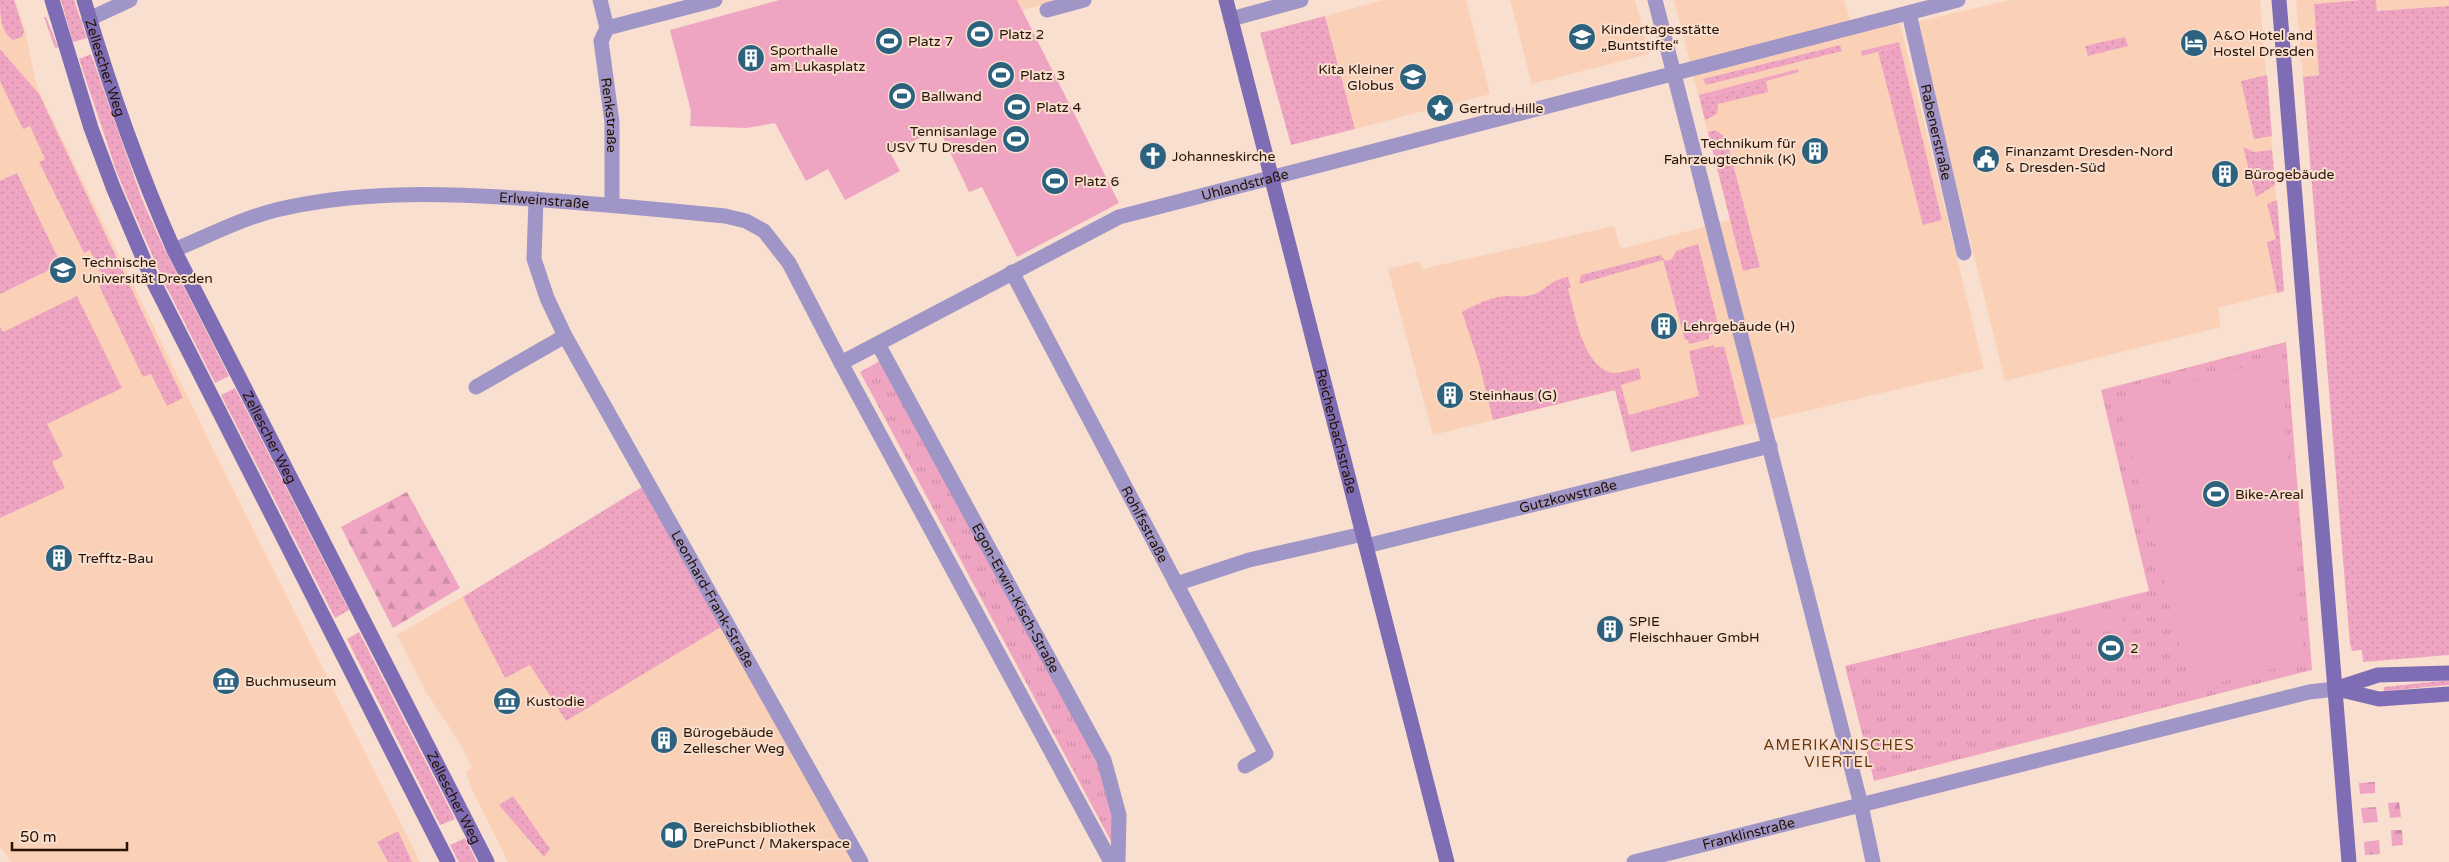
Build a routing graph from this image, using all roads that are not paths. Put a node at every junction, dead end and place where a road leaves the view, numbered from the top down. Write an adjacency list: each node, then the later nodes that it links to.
1 (52, 0): 36 (main road)
2 (84, 0): 15 (main road, Zellescher Weg)
3 (130, 0): 15 (street)
4 (600, 0): 16 (street)
5 (715, 0): 16 (street)
6 (1084, 0): 12 (street)
7 (1226, 0): 14 (main road, Reichenbachstraße)
8 (1301, 0): 14 (street)
9 (1655, 0): 17 (street)
10 (1958, 0): 13 (street, Uhlandstraße)
11 (2279, 0): 32 (main road)
12 (1047, 10)
13 (1908, 13): 17 (street, Uhlandstraße); 22 (street, Rabenerstraße)
14 (1231, 18): 18 (main road, Reichenbachstraße)
15 (89, 19): 21 (main road, Zellescher Weg)
16 (608, 28): 20 (street, Renkstraße)
17 (1674, 73): 18 (street, Uhlandstraße); 28 (street)
18 (1272, 176): 23 (street, Uhlandstraße); 29 (main road, Reichenbachstraße)
19 (536, 200): 20 (street, Erlweinstraße); 21 (street, Erlweinstraße); 24 (street, Leonhard-Frank-Straße)
20 (612, 205): 26 (street, Erlweinstraße)
21 (174, 250): 37 (main road, Zellescher Weg)
22 (1964, 253)
23 (1012, 272): 25 (street, Uhlandstraße); 30 (street, Rohlfsstraße)
24 (565, 336): 27 (street); 38 (street, Leonhard-Frank-Straße)
25 (878, 344): 26 (street, Uhlandstraße); 40 (street, Egon-Erwin-Kisch-Straße)
26 (842, 364): 39 (street)
27 (476, 387)
28 (1770, 446): 29 (street, Gutzkowstraße); 35 (street)
29 (1365, 540): 30 (street, Gutzkowstraße); 41 (main road, Reichenbachstraße)
30 (1176, 584): 34 (street, Rohlfsstraße)
31 (2449, 673): 32 (main road)
32 (2335, 689): 33 (main road); 35 (street, Franklinstraße); 44 (main road)
33 (2449, 694)
34 (1245, 766)
35 (1861, 805): 42 (street, Franklinstraße); 43 (street)
36 (448, 862)
37 (487, 862)
38 (862, 862)
39 (1112, 862)
40 (1118, 862)
41 (1447, 862)
42 (1634, 862)
43 (1873, 862)
44 (2349, 862)

